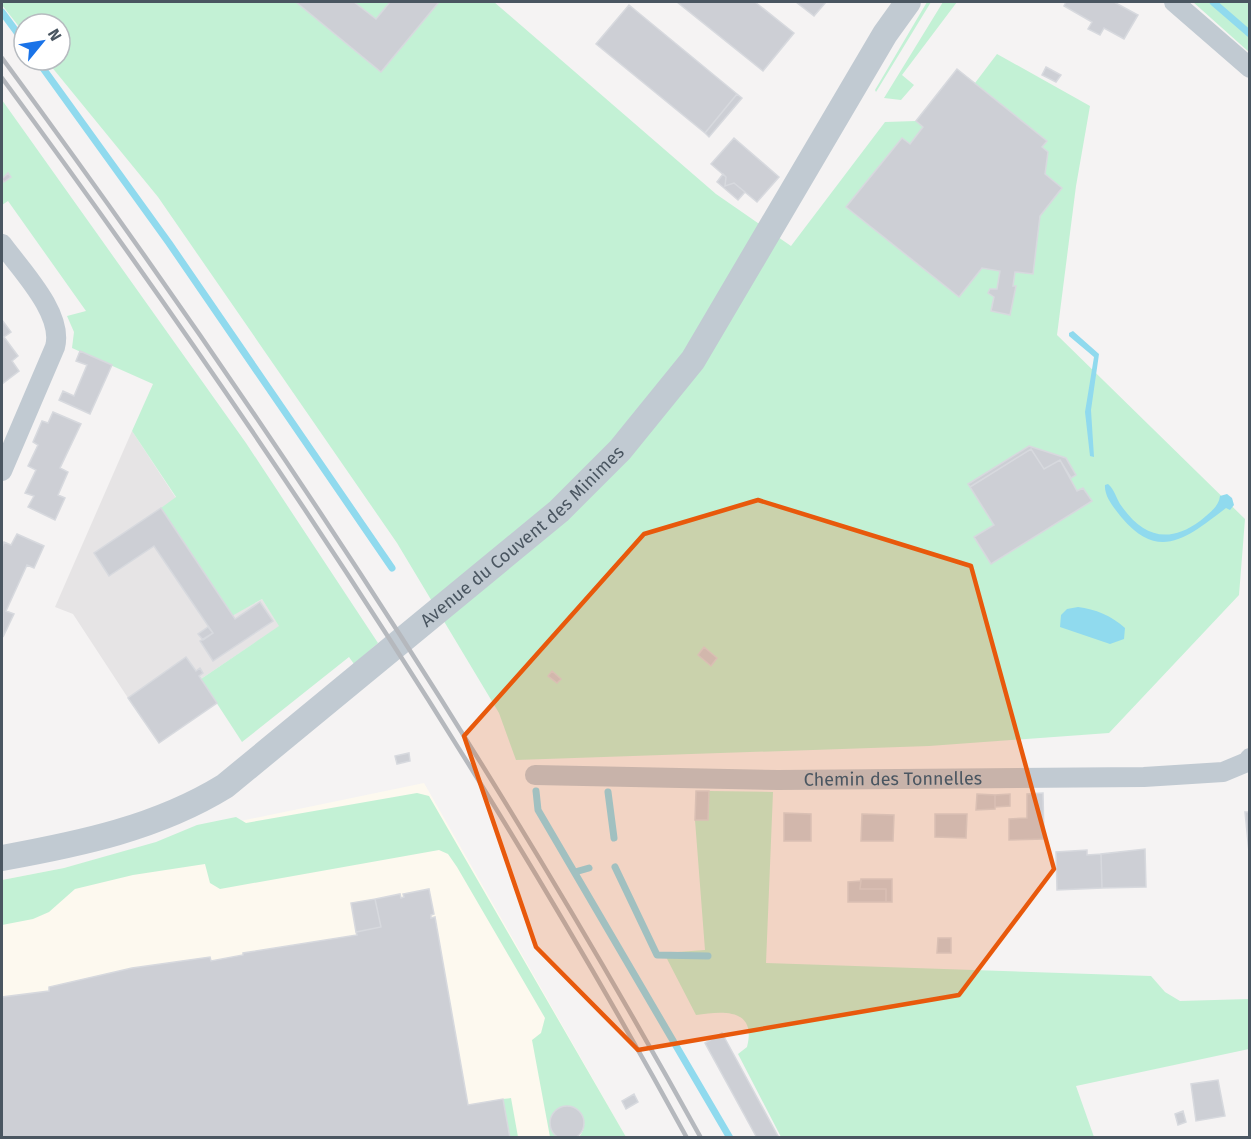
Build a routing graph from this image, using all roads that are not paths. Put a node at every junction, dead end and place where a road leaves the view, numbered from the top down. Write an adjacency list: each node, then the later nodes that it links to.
1 (897, 2): 4 (street, Avenue du Couvent des Minimes)
2 (908, 2): 4 (street, Avenue du Couvent des Minimes)
3 (1180, 6): 5 (street)
4 (885, 34): 10 (street, Avenue du Couvent des Minimes)
5 (1250, 68)
6 (2, 244): 7 (street)
7 (2, 471)
8 (1249, 762): 9 (street, Chemin des Tonnelles)
9 (535, 775)
10 (2, 858)

